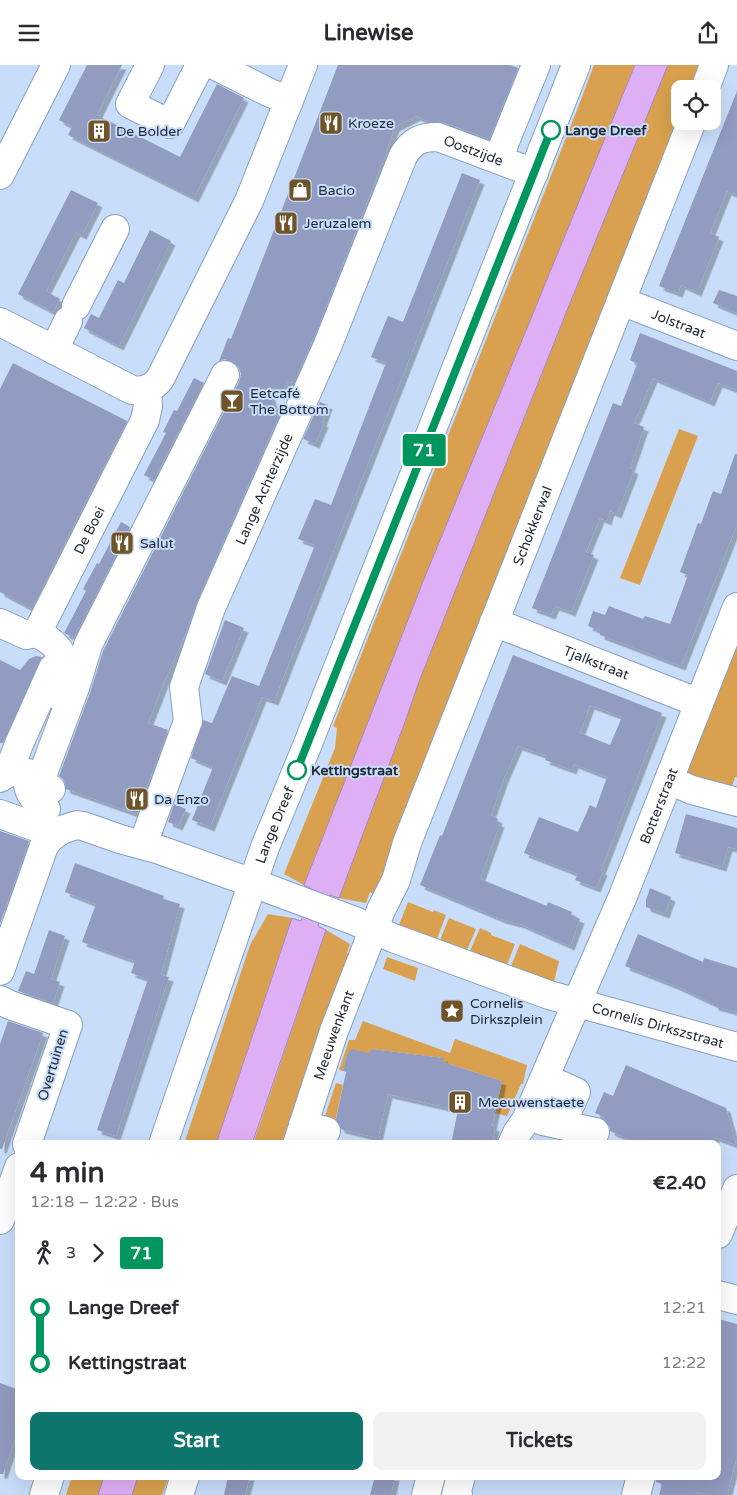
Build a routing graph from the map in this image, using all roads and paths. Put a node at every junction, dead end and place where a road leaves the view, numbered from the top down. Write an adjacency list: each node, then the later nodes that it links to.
1 (56, 65): 15 (street)
2 (150, 65): 3 (street)
3 (200, 65)
4 (214, 65): 10 (street)
5 (303, 65): 10 (street)
6 (536, 65): 13 (street)
7 (576, 65): 14 (street, Lange Dreef)
8 (714, 65): 9 (street)
9 (708, 80)
10 (290, 101): 22 (street)
11 (688, 130): 17 (street, Schokkerwal)
12 (414, 142): 13 (street, Oostzijde); 34 (street, Lange Achterzijde)
13 (498, 159): 14 (street, Oostzijde)
14 (534, 173): 35 (street, Lange Dreef)
15 (0, 175)
16 (115, 229): 20 (street)
17 (621, 301): 19 (street, Jolstraat); 24 (street, Schokkerwal)
18 (0, 322): 20 (street)
19 (737, 346)
20 (54, 350): 22 (street)
21 (225, 375): 27 (street)
22 (147, 389): 26 (street, De Boei)
23 (725, 621): 29 (street, Botterstraat)
24 (494, 622): 29 (street, Tjalkstraat); 36 (street, Schokkerwal)
25 (0, 623): 26 (street)
26 (43, 636): 28 (street)
27 (88, 645): 28 (street); 31 (street)
28 (59, 667): 31 (street)
29 (699, 703): 30 (street, Botterstraat)
30 (669, 780): 32 (street); 39 (street, Botterstraat)
31 (35, 799): 33 (street); 34 (street); 37 (street)
32 (737, 802)
33 (0, 814)
34 (143, 845): 35 (street)
35 (253, 883): 36 (street); 47 (street, Lange Dreef)
36 (374, 929): 39 (street); 45 (street, Meeuwenkant)
37 (0, 971)
38 (0, 1000): 46 (street, Overtuinen)
39 (577, 1003): 40 (street, Cornelis Dirkszstraat); 41 (street, Botterstraat)
40 (737, 1047)
41 (545, 1078): 42 (street, Botterstraat); 43 (street)
42 (528, 1115): 43 (street); 48 (street, Botterstraat)
43 (561, 1125): 44 (street)
44 (595, 1132)
45 (309, 1133)
46 (28, 1140)
47 (164, 1140)
48 (514, 1140)
49 (15, 1178): 51 (street)
50 (737, 1189): 52 (street)
51 (0, 1220)
52 (721, 1227)
53 (721, 1296): 54 (street)
54 (737, 1300)
55 (49, 1480): 60 (street)
56 (184, 1480): 61 (street)
57 (430, 1480): 62 (street)
58 (460, 1480): 63 (street)
59 (640, 1480): 64 (street)
60 (44, 1495)
61 (179, 1495)
62 (426, 1495)
63 (458, 1495)
64 (636, 1495)

